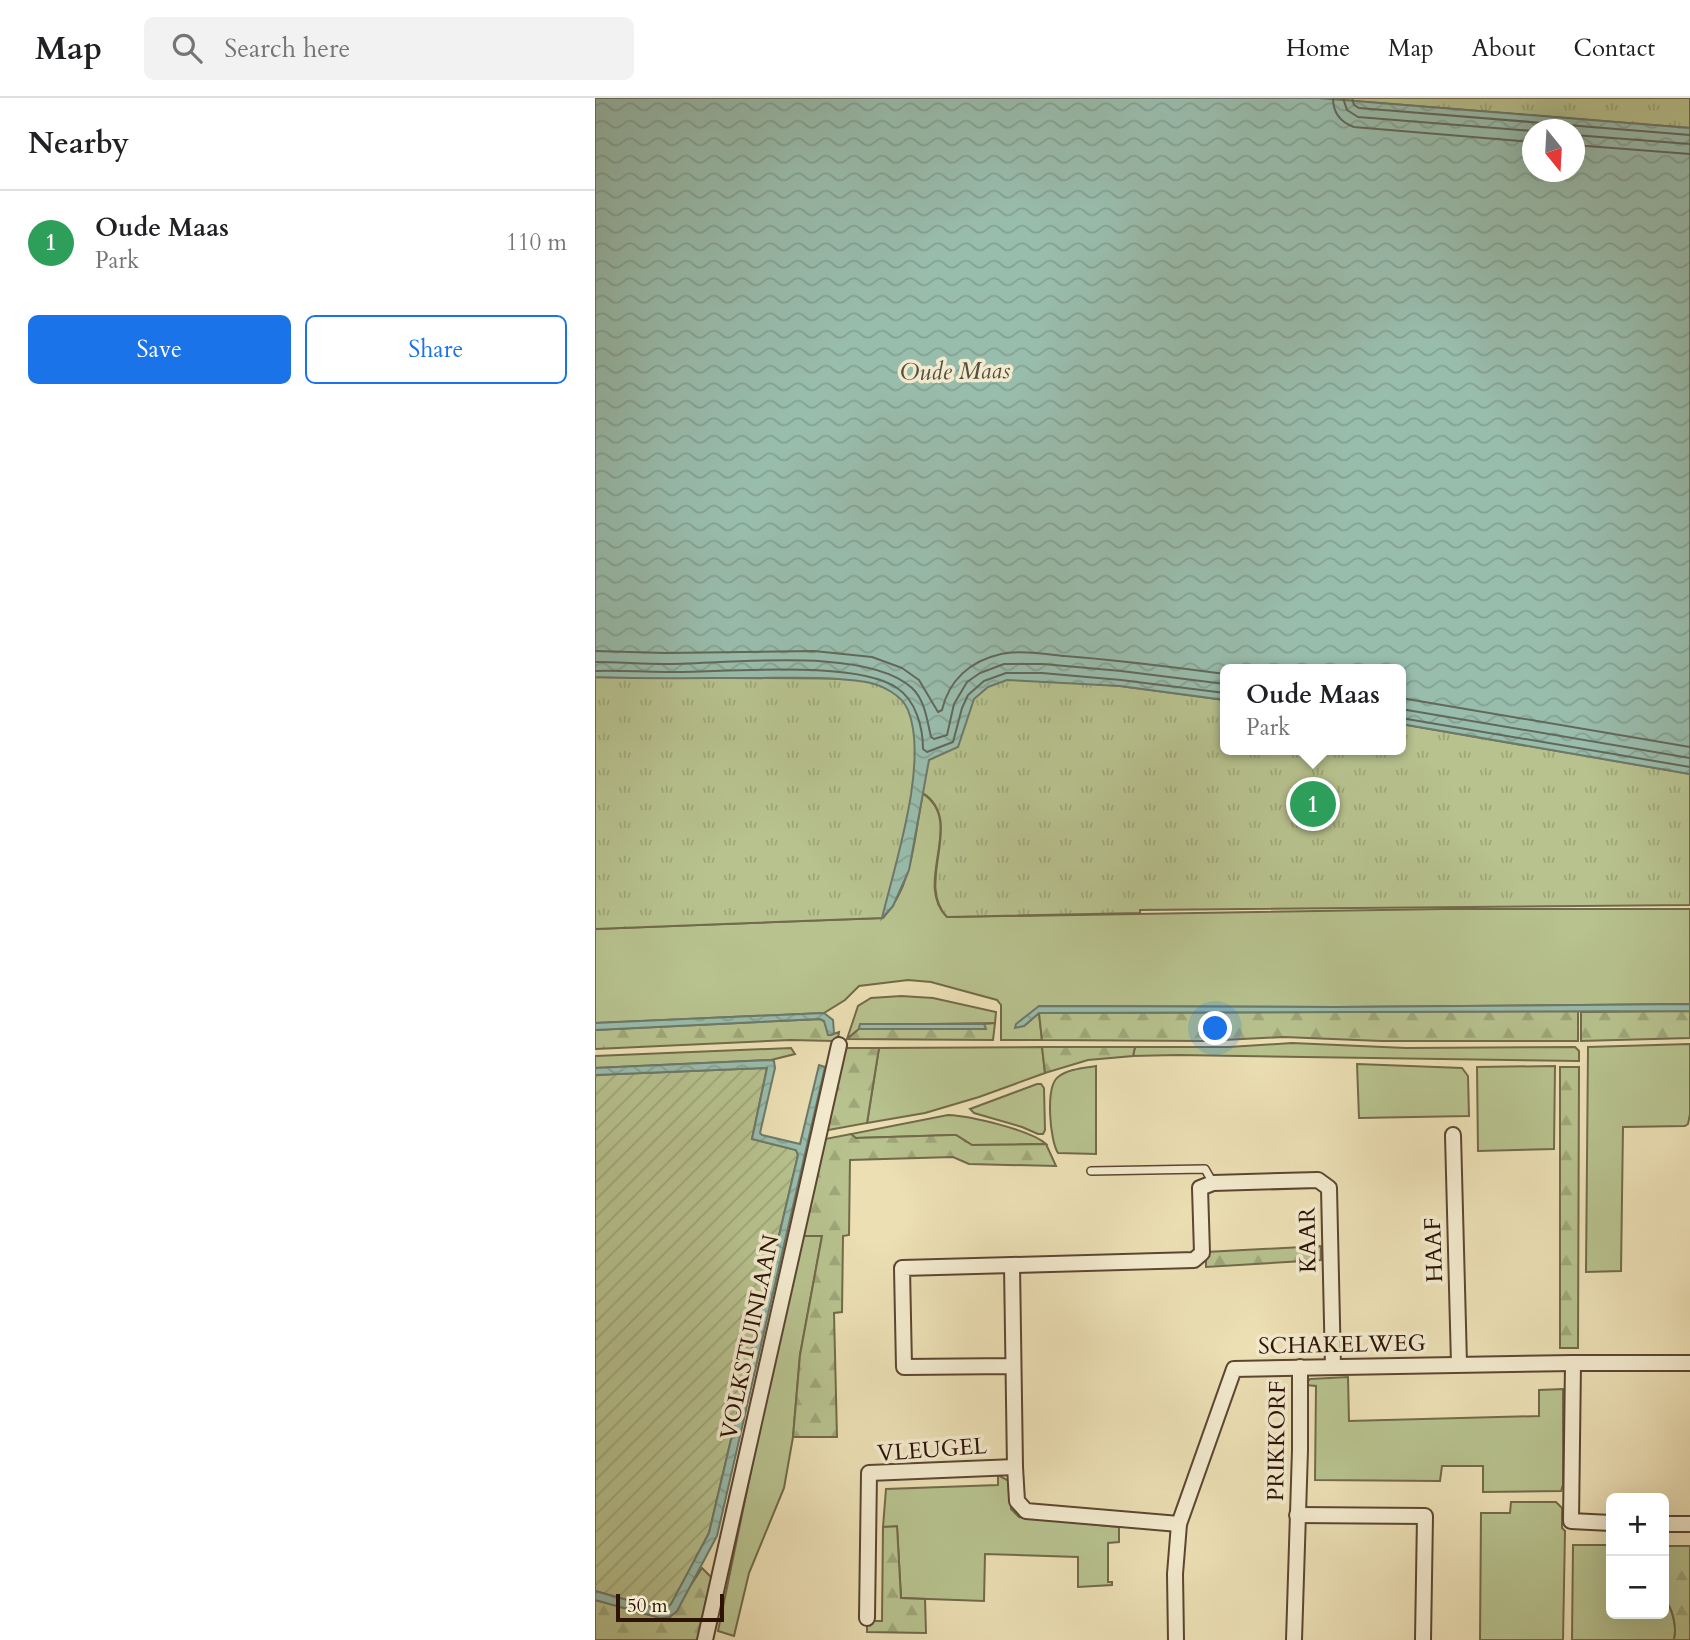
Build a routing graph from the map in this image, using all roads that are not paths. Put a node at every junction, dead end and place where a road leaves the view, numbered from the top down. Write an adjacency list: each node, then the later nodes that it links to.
1 (839, 1045): 19 (street, VOLKSTUINLAAN)
2 (1453, 1135): 8 (street, HAAF)
3 (1091, 1171): 4 (lane, KAAR)
4 (1213, 1183): 5 (street); 11 (street, KAAR)
5 (1012, 1265): 9 (street, VLEUGEL); 9 (street)
6 (1573, 1363): 7 (street, SCHAKELWEG); 8 (street, SCHAKELWEG); 14 (street)
7 (1690, 1363)
8 (1459, 1364): 11 (street, SCHAKELWEG)
9 (1013, 1366): 12 (street, VLEUGEL)
10 (1300, 1367): 11 (street, SCHAKELWEG); 13 (street, PRIKKORF); 15 (street, SCHAKELWEG)
11 (1333, 1367)
12 (1015, 1467): 15 (street, VLEUGEL); 18 (street, VLEUGEL)
13 (1297, 1516): 21 (street, PRIKKORF); 22 (street, PRIKKORF)
14 (1606, 1523)
15 (1179, 1524): 20 (street, SCHAKELWEG)
16 (1669, 1524): 17 (street)
17 (1690, 1524)
18 (867, 1618)
19 (705, 1640)
20 (1176, 1640)
21 (1294, 1640)
22 (1423, 1640)

